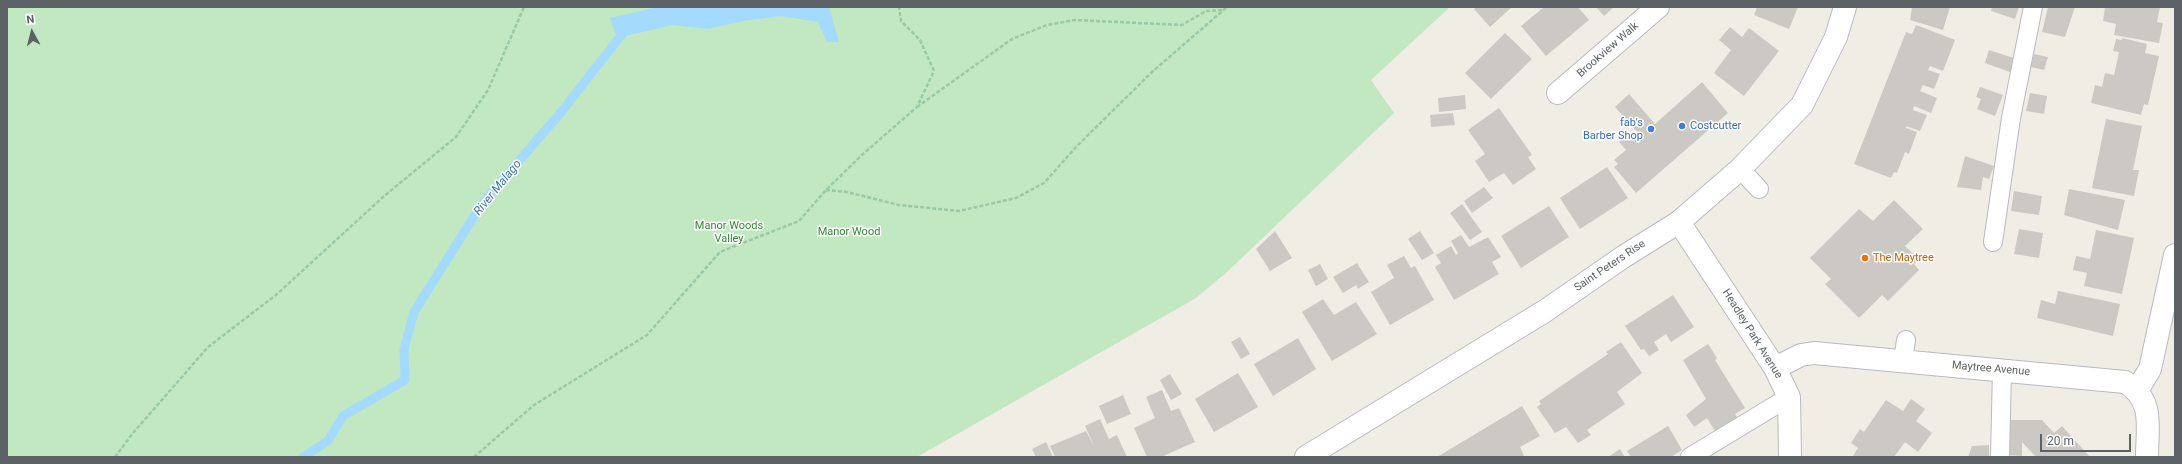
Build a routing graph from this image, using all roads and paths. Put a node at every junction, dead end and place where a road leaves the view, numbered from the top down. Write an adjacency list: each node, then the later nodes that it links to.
1 (524, 7): 20 (path)
2 (899, 7): 9 (path)
3 (1227, 7): 7 (path)
4 (1658, 7): 8 (street, Brookview Walk)
5 (1845, 7): 10 (street, Saint Peters Rise)
6 (2033, 7): 14 (lane)
7 (1224, 10): 9 (path); 12 (path)
8 (1558, 93)
9 (917, 107): 12 (path)
10 (1740, 169): 11 (lane); 13 (street, Saint Peters Rise)
11 (1759, 189)
12 (826, 190): 21 (path)
13 (1679, 222): 16 (street, Headley Park Avenue); 22 (street, Saint Peters Rise)
14 (1993, 242)
15 (2175, 255): 18 (street)
16 (1775, 368): 17 (street, Maytree Avenue); 19 (street, Headley Park Avenue)
17 (2002, 370): 18 (street, Maytree Avenue); 25 (lane)
18 (2138, 390): 26 (street)
19 (1789, 397): 23 (lane); 24 (street, Headley Park Avenue)
20 (115, 457)
21 (474, 457)
22 (1306, 457)
23 (1690, 457)
24 (1790, 457)
25 (2000, 457)
26 (2147, 457)

